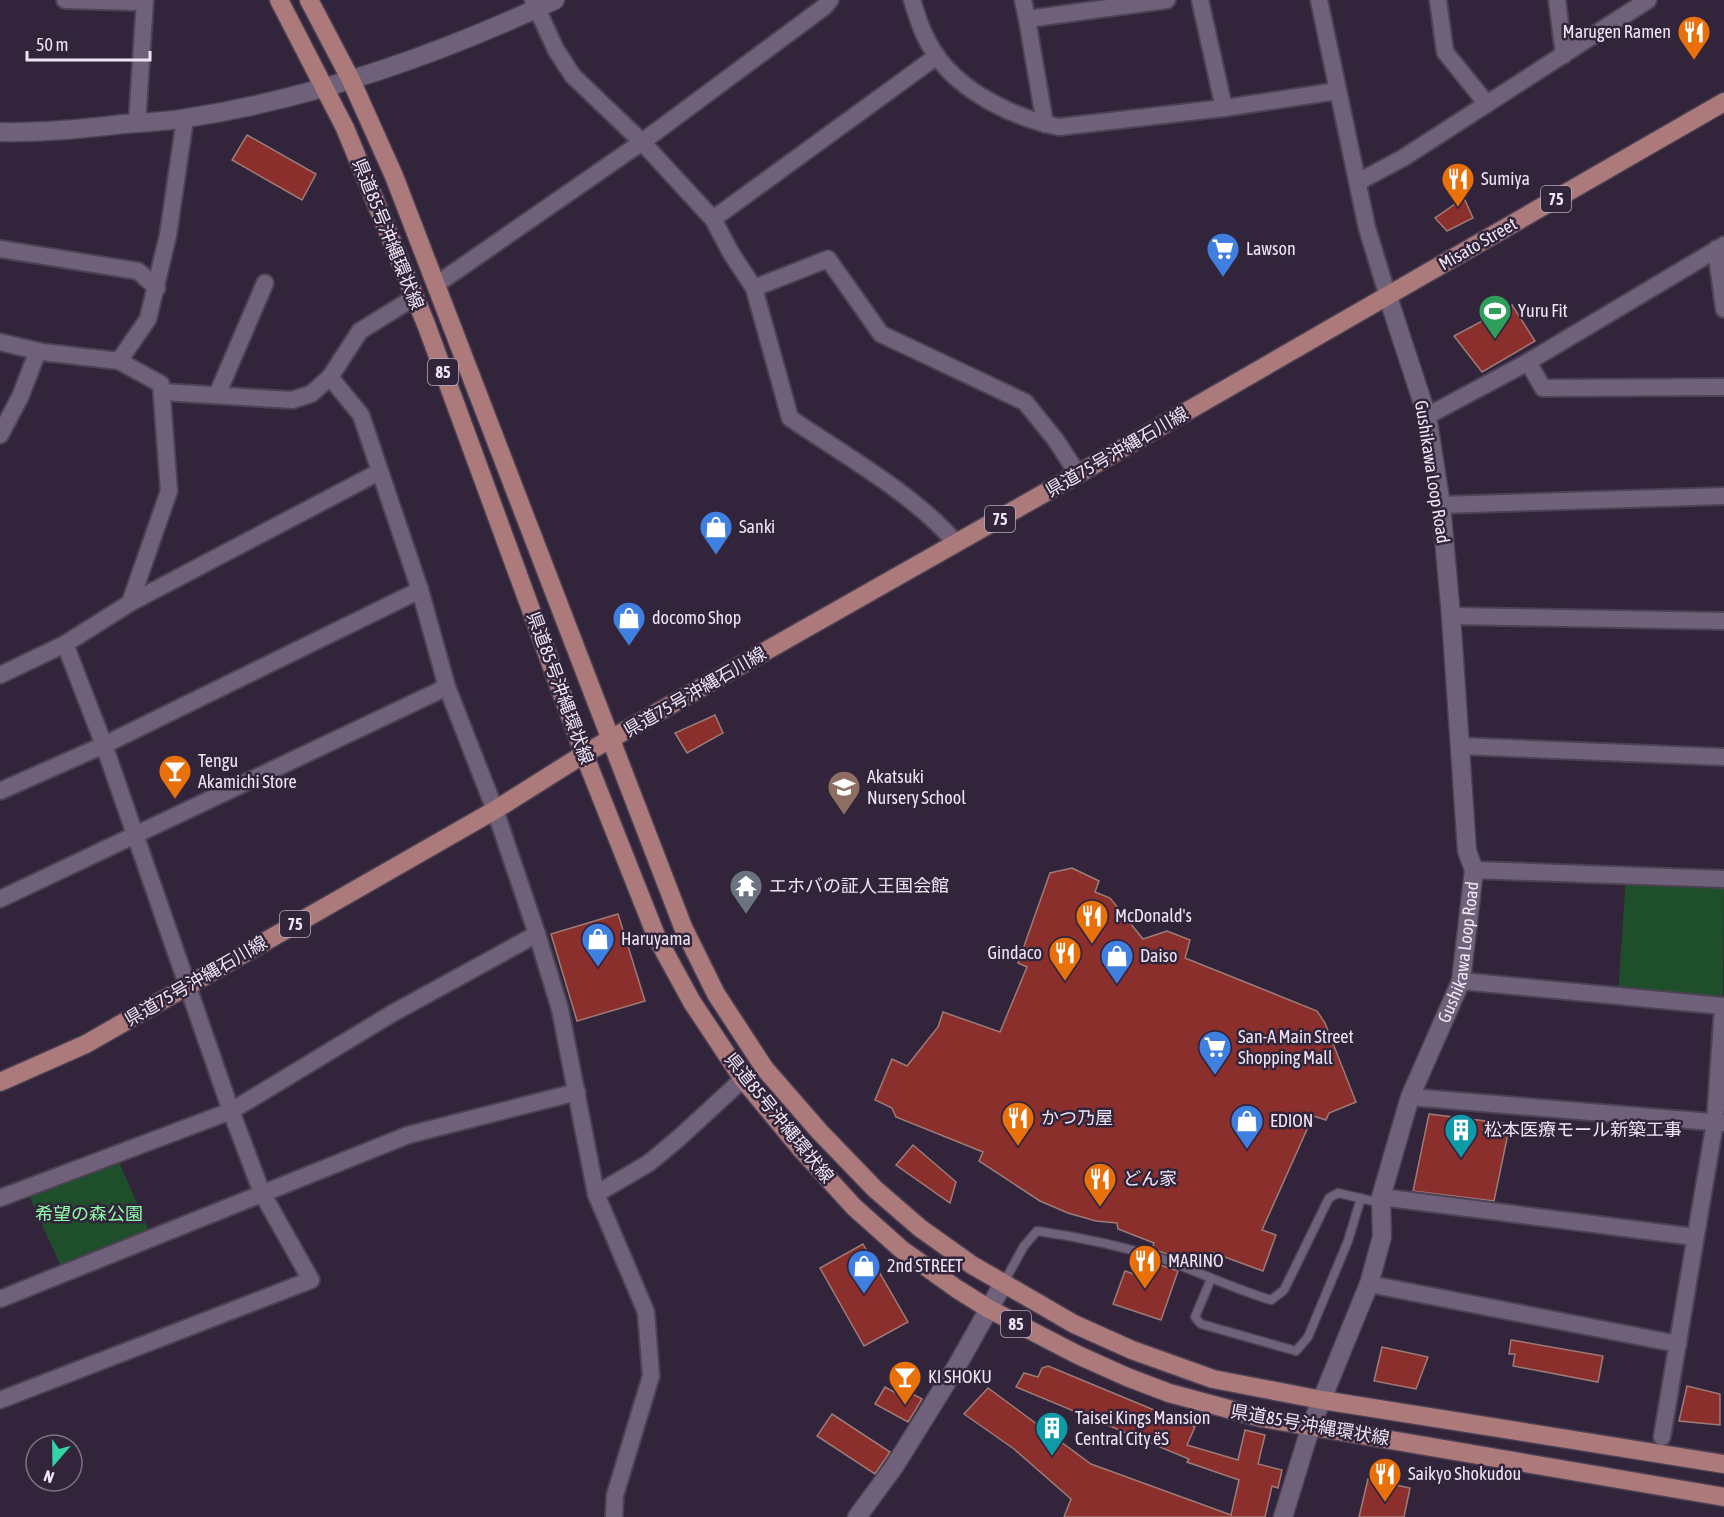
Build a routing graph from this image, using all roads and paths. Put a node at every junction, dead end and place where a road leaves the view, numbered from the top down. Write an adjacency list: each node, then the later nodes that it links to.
1 (64, 0): 2 (street)
2 (136, 0)
3 (145, 0): 28 (street)
4 (279, 0): 22 (main road, 県道85号沖縄環状線 / 85)
5 (309, 0): 21 (main road, 県道85号沖縄環状線 / 85)
6 (555, 0): 17 (main road)
7 (830, 0): 31 (street)
8 (912, 0): 20 (street)
9 (1023, 0): 18 (street)
10 (1167, 0): 16 (street)
11 (1200, 0): 26 (street)
12 (1319, 0): 23 (street)
13 (1438, 0): 25 (street)
14 (1557, 0): 19 (street)
15 (1648, 0): 19 (street)
16 (1130, 3): 18 (street)
17 (535, 4): 21 (main road); 31 (street)
18 (1027, 19): 29 (street)
19 (1564, 55): 25 (street)
20 (937, 56): 29 (street); 33 (street)
21 (351, 80): 22 (main road); 37 (main road, 県道85号沖縄環状線 / 85)
22 (324, 87): 27 (main road); 40 (main road, 県道85号沖縄環状線 / 85)
23 (1337, 91): 26 (street); 32 (street)
24 (1724, 102): 41 (main road, Misato Street / 75)
25 (1487, 104): 32 (street)
26 (1224, 108): 29 (street)
27 (185, 119): 28 (main road); 38 (street)
28 (137, 123): 30 (main road)
29 (1045, 124)
30 (0, 132)
31 (642, 142): 33 (street); 37 (street)
32 (1358, 182): 41 (street)
33 (713, 219): 39 (street)
34 (1720, 247): 42 (street); 46 (street)
35 (0, 249): 38 (street)
36 (265, 283): 50 (street)
37 (437, 284): 65 (main road, 県道85号沖縄環状線 / 85)
38 (156, 288): 45 (street)
39 (754, 288): 54 (street); 57 (street)
40 (415, 297): 47 (street); 68 (main road, 県道85号沖縄環状線 / 85)
41 (1388, 297): 51 (main road, Gushikawa Loop Road); 54 (main road, 県道75号沖縄石川線 / 75)
42 (1724, 309)
43 (0, 342): 44 (street)
44 (38, 351): 45 (street); 52 (street)
45 (119, 361): 49 (street)
46 (1528, 362): 48 (street); 51 (street)
47 (330, 377): 50 (street); 53 (street)
48 (1724, 387)
49 (163, 392): 50 (street); 59 (street)
50 (217, 395)
51 (1427, 416): 56 (main road, Gushikawa Loop Road)
52 (0, 435)
53 (379, 472): 58 (street); 59 (street)
54 (1078, 474): 57 (main road, 県道75号沖縄石川線 / 75)
55 (1724, 496): 56 (street)
56 (1441, 505): 60 (main road, Gushikawa Loop Road)
57 (956, 543): 65 (main road, 県道75号沖縄石川線 / 75)
58 (420, 590): 64 (street); 66 (street)
59 (130, 603): 62 (street)
60 (1451, 616): 61 (street); 67 (main road, Gushikawa Loop Road)
61 (1724, 621)
62 (65, 644): 63 (street); 66 (street)
63 (0, 675)
64 (447, 687): 71 (street); 72 (street)
65 (611, 740): 68 (main road, 県道75号沖縄石川線 / 75); 93 (main road, 県道85号沖縄環状線 / 85)
66 (104, 744): 70 (street); 72 (street)
67 (1460, 746): 69 (street); 73 (main road, Gushikawa Loop Road)
68 (584, 754): 71 (main road, 県道75号沖縄石川線 / 75); 80 (main road, 県道85号沖縄環状線 / 85)
69 (1724, 758)
70 (0, 790)
71 (495, 810): 76 (street); 78 (main road, 県道75号沖縄石川線 / 75)
72 (136, 837): 75 (street); 78 (street)
73 (1474, 870): 74 (street); 77 (main road, Gushikawa Loop Road)
74 (1724, 879)
75 (0, 899)
76 (537, 934): 82 (street); 84 (street)
77 (1461, 981): 79 (street); 83 (main road, Gushikawa Loop Road)
78 (188, 986): 81 (main road, 県道75号沖縄石川線 / 75); 84 (street)
79 (1724, 999): 85 (street)
80 (743, 1079): 87 (street); 96 (main road, 県道85号沖縄環状線 / 85)
81 (0, 1082)
82 (577, 1092): 86 (street); 87 (street)
83 (1410, 1097): 85 (street); 90 (main road, Gushikawa Loop Road)
84 (231, 1111): 86 (street); 88 (street)
85 (1720, 1122): 91 (street)
86 (262, 1192): 95 (street); 98 (street)
87 (596, 1194): 104 (street)
88 (0, 1198)
89 (1361, 1198): 90 (lane); 92 (lane); 92 (lane)
90 (1381, 1200): 91 (street); 94 (main road, Gushikawa Loop Road)
91 (1695, 1237): 97 (street)
92 (1211, 1279): 93 (lane)
93 (1003, 1284): 96 (main road); 99 (main road, 県道85号沖縄環状線 / 85)
94 (1369, 1284): 97 (street); 99 (main road, Gushikawa Loop Road)
95 (0, 1299)
96 (989, 1309): 100 (main road, 県道85号沖縄環状線 / 85); 105 (main road)
97 (1678, 1344): 101 (street)
98 (0, 1400)
99 (1322, 1400): 100 (main road, Gushikawa Loop Road); 102 (main road, 県道85号沖縄環状線 / 85)
100 (1311, 1426): 103 (main road, 県道85号沖縄環状線 / 85); 106 (main road, Gushikawa Loop Road)
101 (1662, 1437)
102 (1724, 1464)
103 (1724, 1497)
104 (614, 1517)
105 (857, 1517)
106 (1283, 1517)

